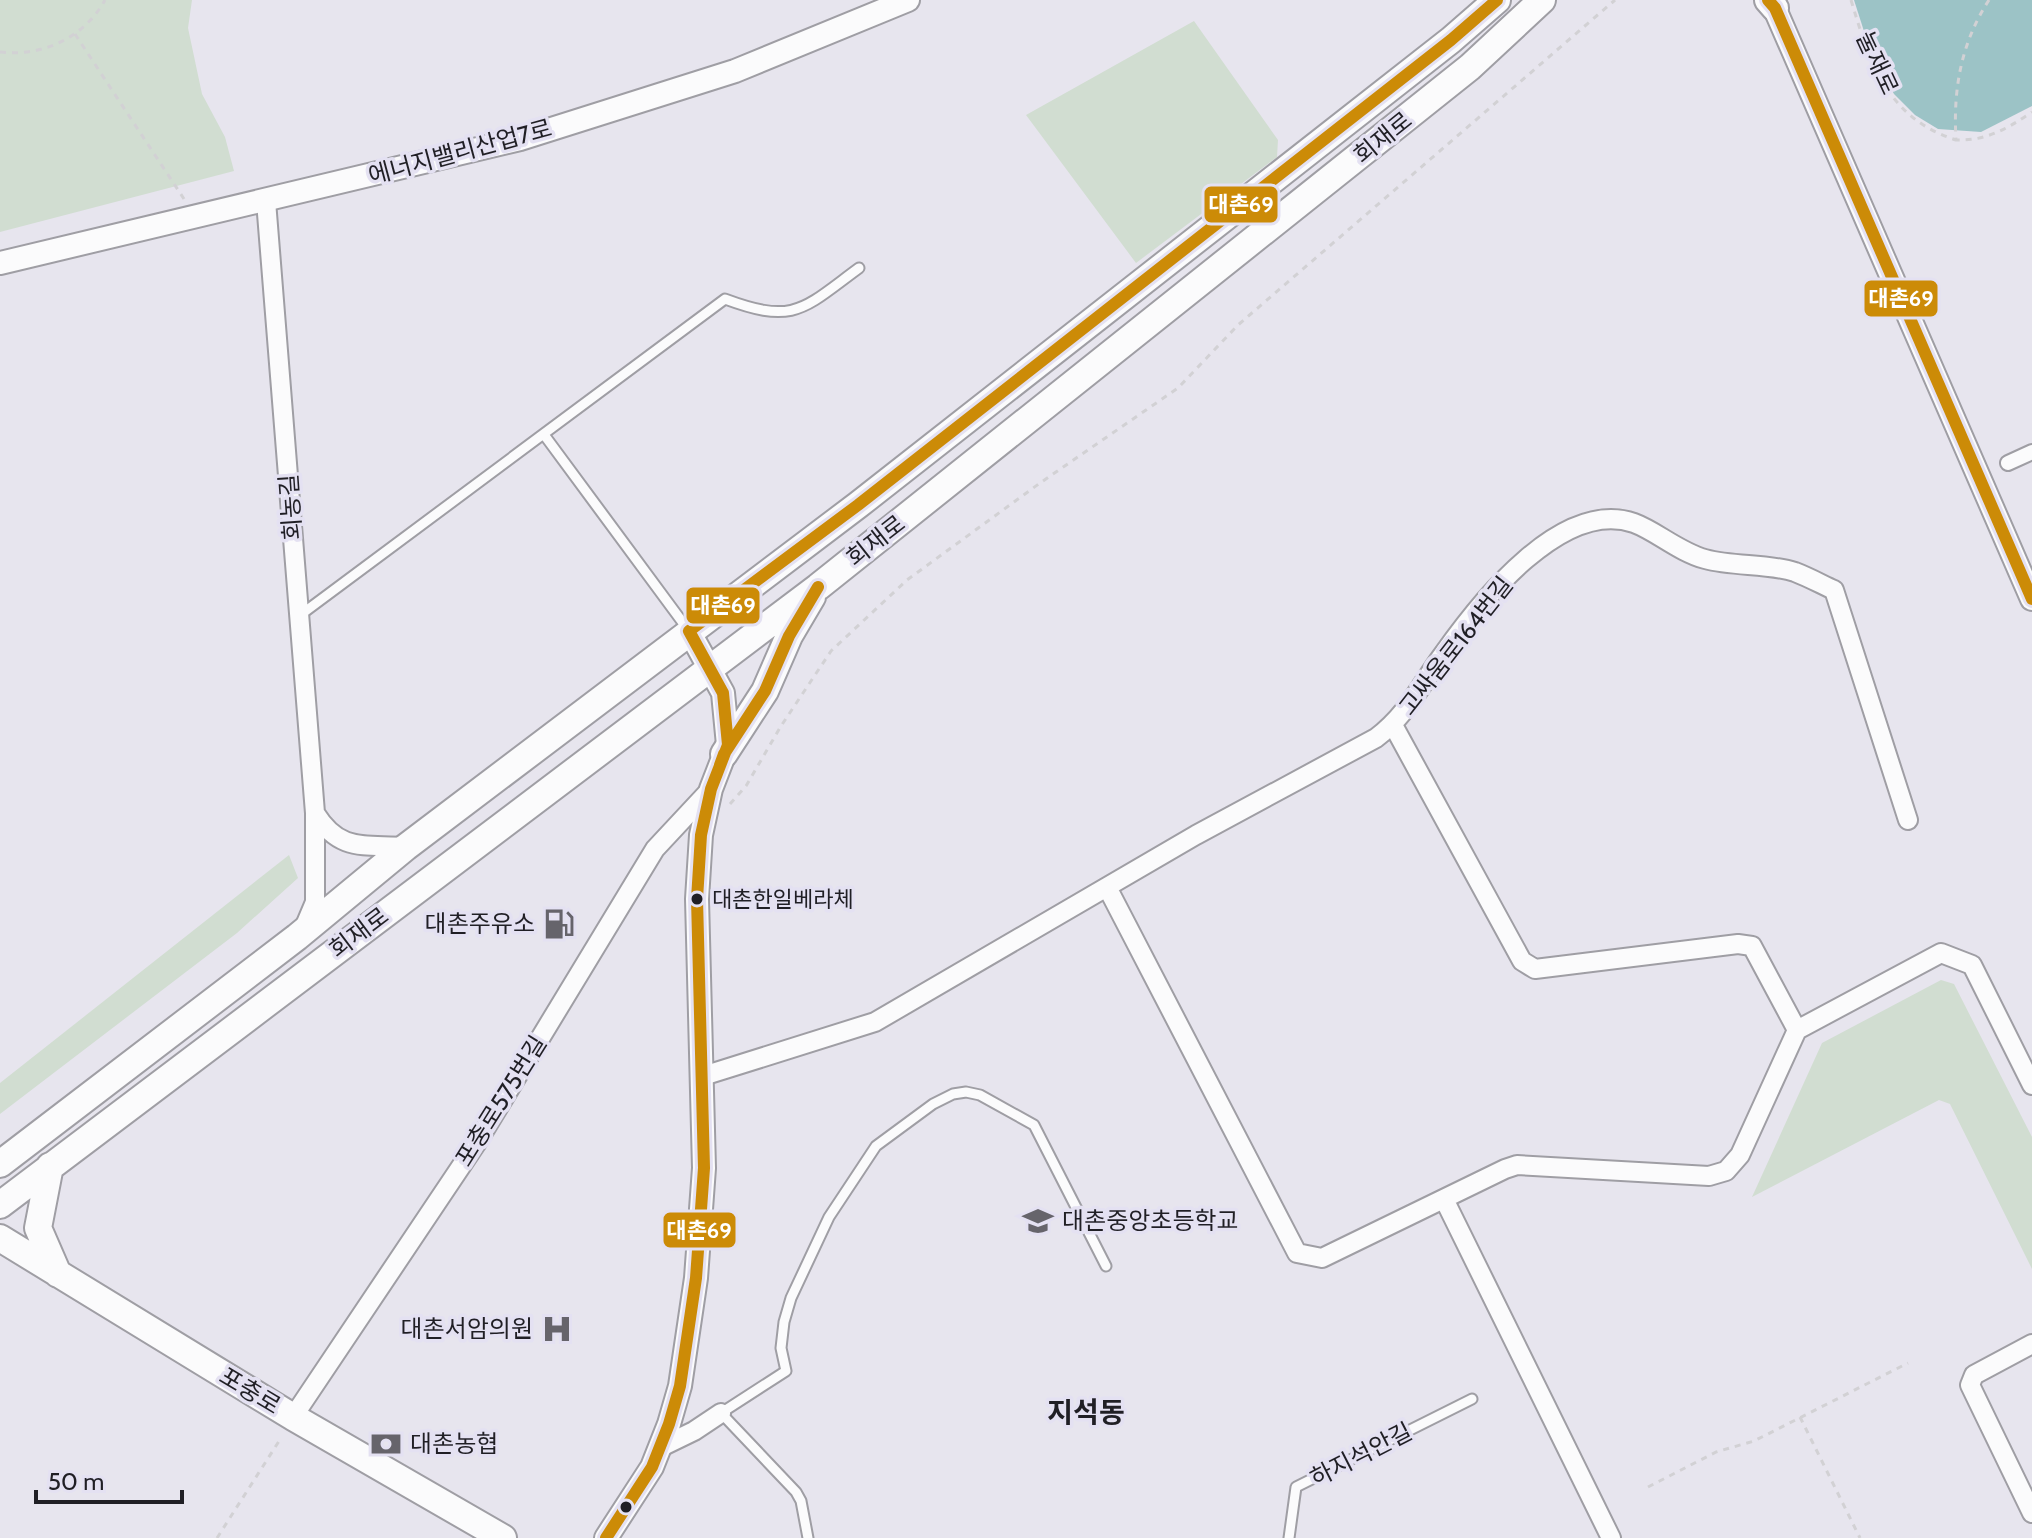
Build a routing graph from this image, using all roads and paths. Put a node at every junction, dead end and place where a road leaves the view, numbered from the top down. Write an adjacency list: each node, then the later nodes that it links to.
1 (105, 0): 9 (path)
2 (908, 0): 13 (street, 에너지밸리산업7로)
3 (1497, 0): 23 (main road, 회재로)
4 (1542, 0): 20 (main road, 회재로)
5 (1615, 0): 28 (path)
6 (1851, 0): 12 (path, 눌재로)
7 (1989, 0): 12 (path)
8 (1772, 2): 21 (street)
9 (75, 34): 10 (path); 14 (path)
10 (0, 52)
11 (2032, 112): 12 (path)
12 (1956, 140)
13 (266, 201): 14 (street, 에너지밸리산업7로); 22 (street, 회농길)
14 (195, 216): 15 (street, 에너지밸리산업7로)
15 (0, 263)
16 (859, 268): 17 (lane)
17 (545, 436): 22 (lane); 23 (lane)
18 (2032, 452): 19 (street)
19 (2008, 463)
20 (818, 587): 24 (main road, 회재로); 26 (main road)
21 (2032, 599)
22 (299, 616): 29 (street, 회농길)
23 (689, 631): 24 (street); 31 (main road, 회재로)
24 (710, 669): 26 (street); 38 (main road, 회재로)
25 (1393, 725): 30 (street, 고싸움로164번길); 32 (street, 고싸움로164번길); 34 (street)
26 (724, 754): 27 (street)
27 (711, 789): 35 (street); 48 (street, 포충로575번길)
28 (728, 806)
29 (315, 813): 31 (street); 33 (street, 회농길)
30 (1908, 820)
31 (406, 847): 33 (main road, 회재로)
32 (1107, 887): 35 (street, 고싸움로164번길); 39 (street)
33 (297, 937): 37 (main road, 회재로)
34 (1797, 1030): 36 (street); 39 (street)
35 (703, 1076): 50 (street)
36 (2032, 1085)
37 (0, 1164)
38 (50, 1166): 40 (main road, 회재로); 43 (main road)
39 (1444, 1199): 58 (street)
40 (0, 1205)
41 (4, 1250): 43 (main road, 포충로)
42 (1106, 1266): 47 (lane)
43 (58, 1274): 48 (main road, 포충로)
44 (2032, 1344): 52 (street)
45 (1908, 1363): 49 (path)
46 (1472, 1399): 57 (lane, 하지석안길)
47 (721, 1413): 50 (street); 56 (lane)
48 (293, 1417): 53 (path); 54 (main road, 포충로)
49 (1800, 1417): 51 (path); 59 (path)
50 (659, 1448): 55 (street)
51 (1648, 1487)
52 (2032, 1513)
53 (217, 1538)
54 (503, 1538)
55 (606, 1538)
56 (808, 1538)
57 (1289, 1538)
58 (1611, 1538)
59 (1860, 1538)

